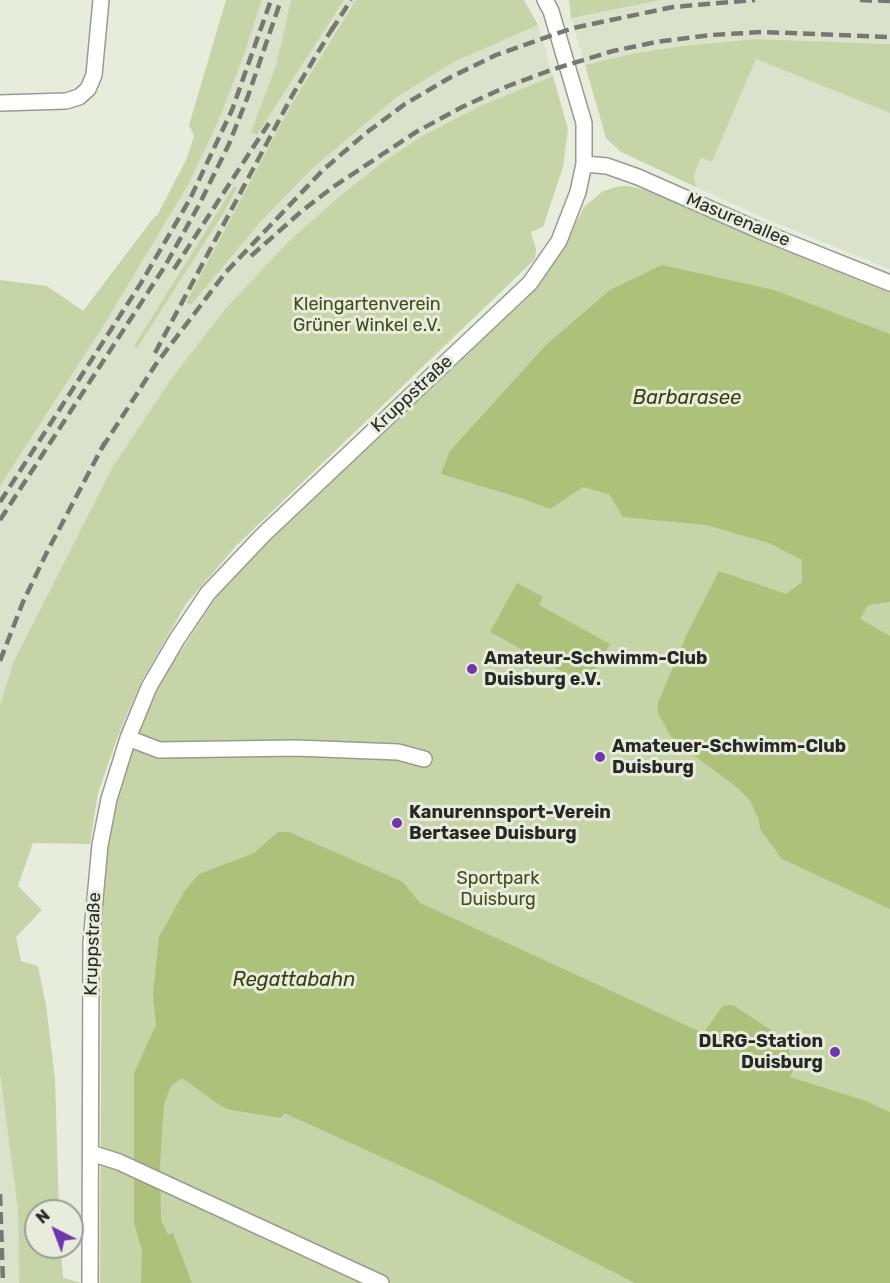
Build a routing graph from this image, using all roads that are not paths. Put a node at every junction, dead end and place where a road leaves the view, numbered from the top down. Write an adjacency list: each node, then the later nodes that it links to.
1 (101, 0): 3 (street)
2 (549, 4): 4 (street, Kruppstraße)
3 (0, 103)
4 (584, 164): 5 (street, Masurenallee); 6 (street, Kruppstraße)
5 (890, 284)
6 (128, 738): 7 (street); 8 (street, Kruppstraße)
7 (424, 759)
8 (91, 1153): 9 (street, Kruppstraße); 10 (street)
9 (90, 1283)
10 (381, 1283)

